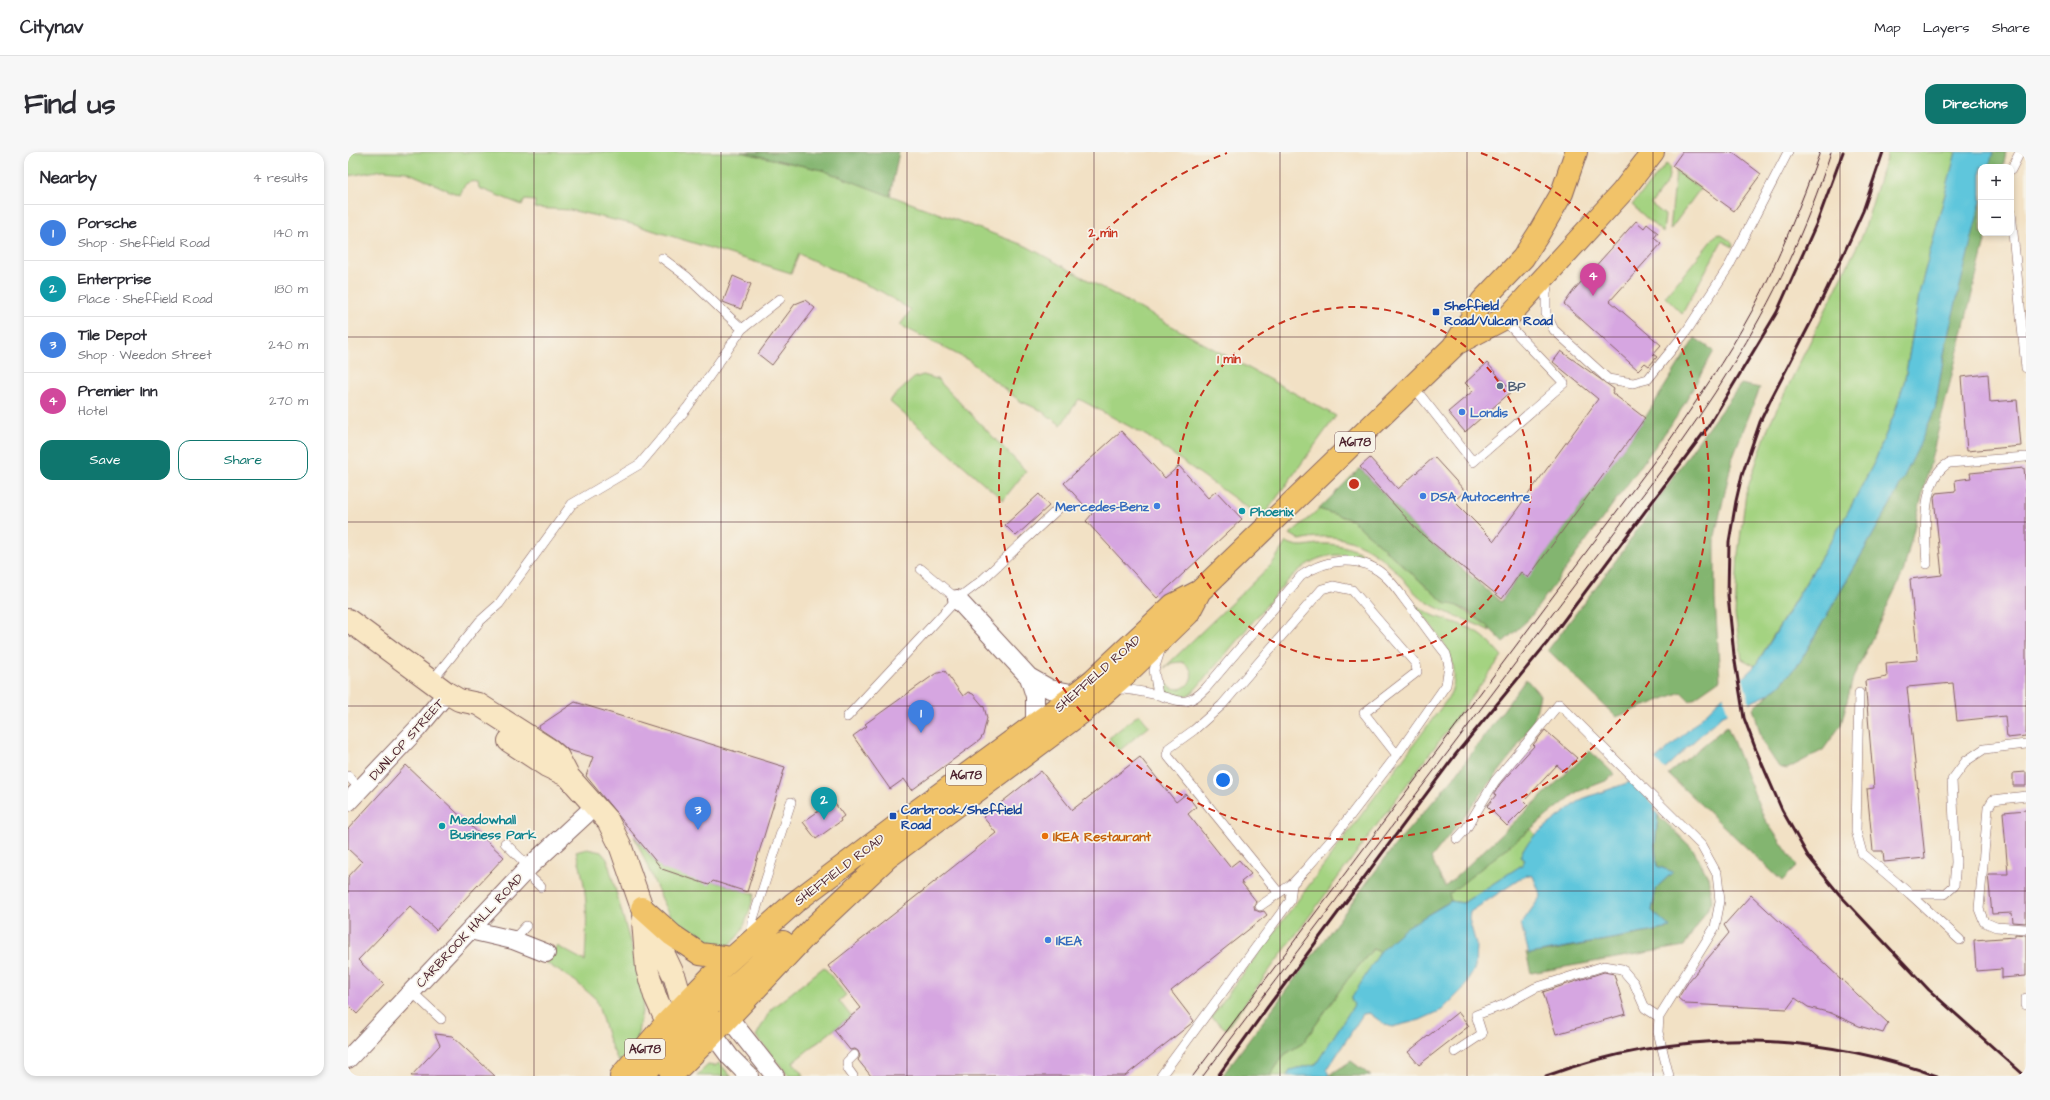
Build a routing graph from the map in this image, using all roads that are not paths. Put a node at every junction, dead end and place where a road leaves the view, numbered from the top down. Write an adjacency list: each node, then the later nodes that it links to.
1 (1576, 152): 12 (main road, A6178)
2 (1654, 152): 8 (main road, A6178)
3 (1788, 152): 8 (lane)
4 (2020, 152): 5 (lane)
5 (2014, 164)
6 (2013, 236): 13 (lane)
7 (662, 258): 11 (lane)
8 (1549, 274): 10 (main road, A6178)
9 (780, 299): 11 (lane)
10 (1504, 320): 12 (main road, A6178); 14 (lane)
11 (742, 329): 25 (lane)
12 (1454, 346): 14 (main road, SHEFFIELD ROAD / A6178)
13 (2026, 368)
14 (1413, 386): 19 (main road, SHEFFIELD ROAD / A6178)
15 (2026, 457): 17 (lane)
16 (1058, 509): 20 (lane)
17 (1927, 564)
18 (921, 569): 20 (lane)
19 (1200, 591): 22 (main road, SHEFFIELD ROAD / A6178); 27 (main road, SHEFFIELD ROAD / A6178)
20 (957, 599): 23 (street); 29 (lane)
21 (348, 620): 25 (street)
22 (1164, 638): 24 (main road, SHEFFIELD ROAD / A6178); 28 (lane)
23 (1029, 677): 27 (street); 30 (street)
24 (1108, 689): 28 (lane); 60 (main road, SHEFFIELD ROAD / A6178)
25 (445, 691): 33 (street, DUNLOP STREET); 37 (street)
26 (1859, 693): 44 (lane)
27 (1076, 694): 30 (main road, SHEFFIELD ROAD / A6178)
28 (1158, 695): 32 (lane)
29 (847, 717)
30 (1035, 725): 50 (main road, SHEFFIELD ROAD / A6178)
31 (2026, 744): 44 (lane)
32 (1397, 755): 41 (lane); 43 (lane)
33 (354, 782): 35 (street, DUNLOP STREET)
34 (2026, 796): 48 (lane)
35 (348, 802)
36 (791, 802): 50 (lane)
37 (595, 806): 40 (street, CARBROOK HALL ROAD); 46 (street)
38 (1457, 839): 58 (lane)
39 (505, 843): 40 (lane)
40 (527, 869): 42 (lane); 49 (street, CARBROOK HALL ROAD)
41 (1292, 884): 43 (lane); 70 (lane)
42 (541, 887)
43 (1279, 893): 45 (lane)
44 (1910, 894): 52 (lane)
45 (1260, 906)
46 (642, 908): 54 (main road); 60 (street)
47 (526, 926): 51 (lane)
48 (2026, 929)
49 (470, 930): 51 (street); 55 (street, CARBROOK HALL ROAD)
50 (752, 939): 54 (main road, SHEFFIELD ROAD / A6178)
51 (513, 940): 53 (street)
52 (1960, 940)
53 (546, 953)
54 (731, 958): 60 (main road, SHEFFIELD ROAD / A6178)
55 (412, 992): 59 (lane); 63 (street, CARBROOK HALL ROAD)
56 (2026, 998): 57 (lane)
57 (2026, 1006)
58 (1659, 1018): 61 (lane); 71 (lane)
59 (441, 1019)
60 (698, 1019): 64 (main road, A6178); 65 (main road); 66 (main road, A6178); 67 (street); 68 (street)
61 (1455, 1052)
62 (854, 1055): 69 (lane)
63 (348, 1059)
64 (622, 1076)
65 (641, 1076)
66 (671, 1076)
67 (749, 1076)
68 (775, 1076)
69 (853, 1076)
70 (1161, 1076)
71 (1669, 1076)

